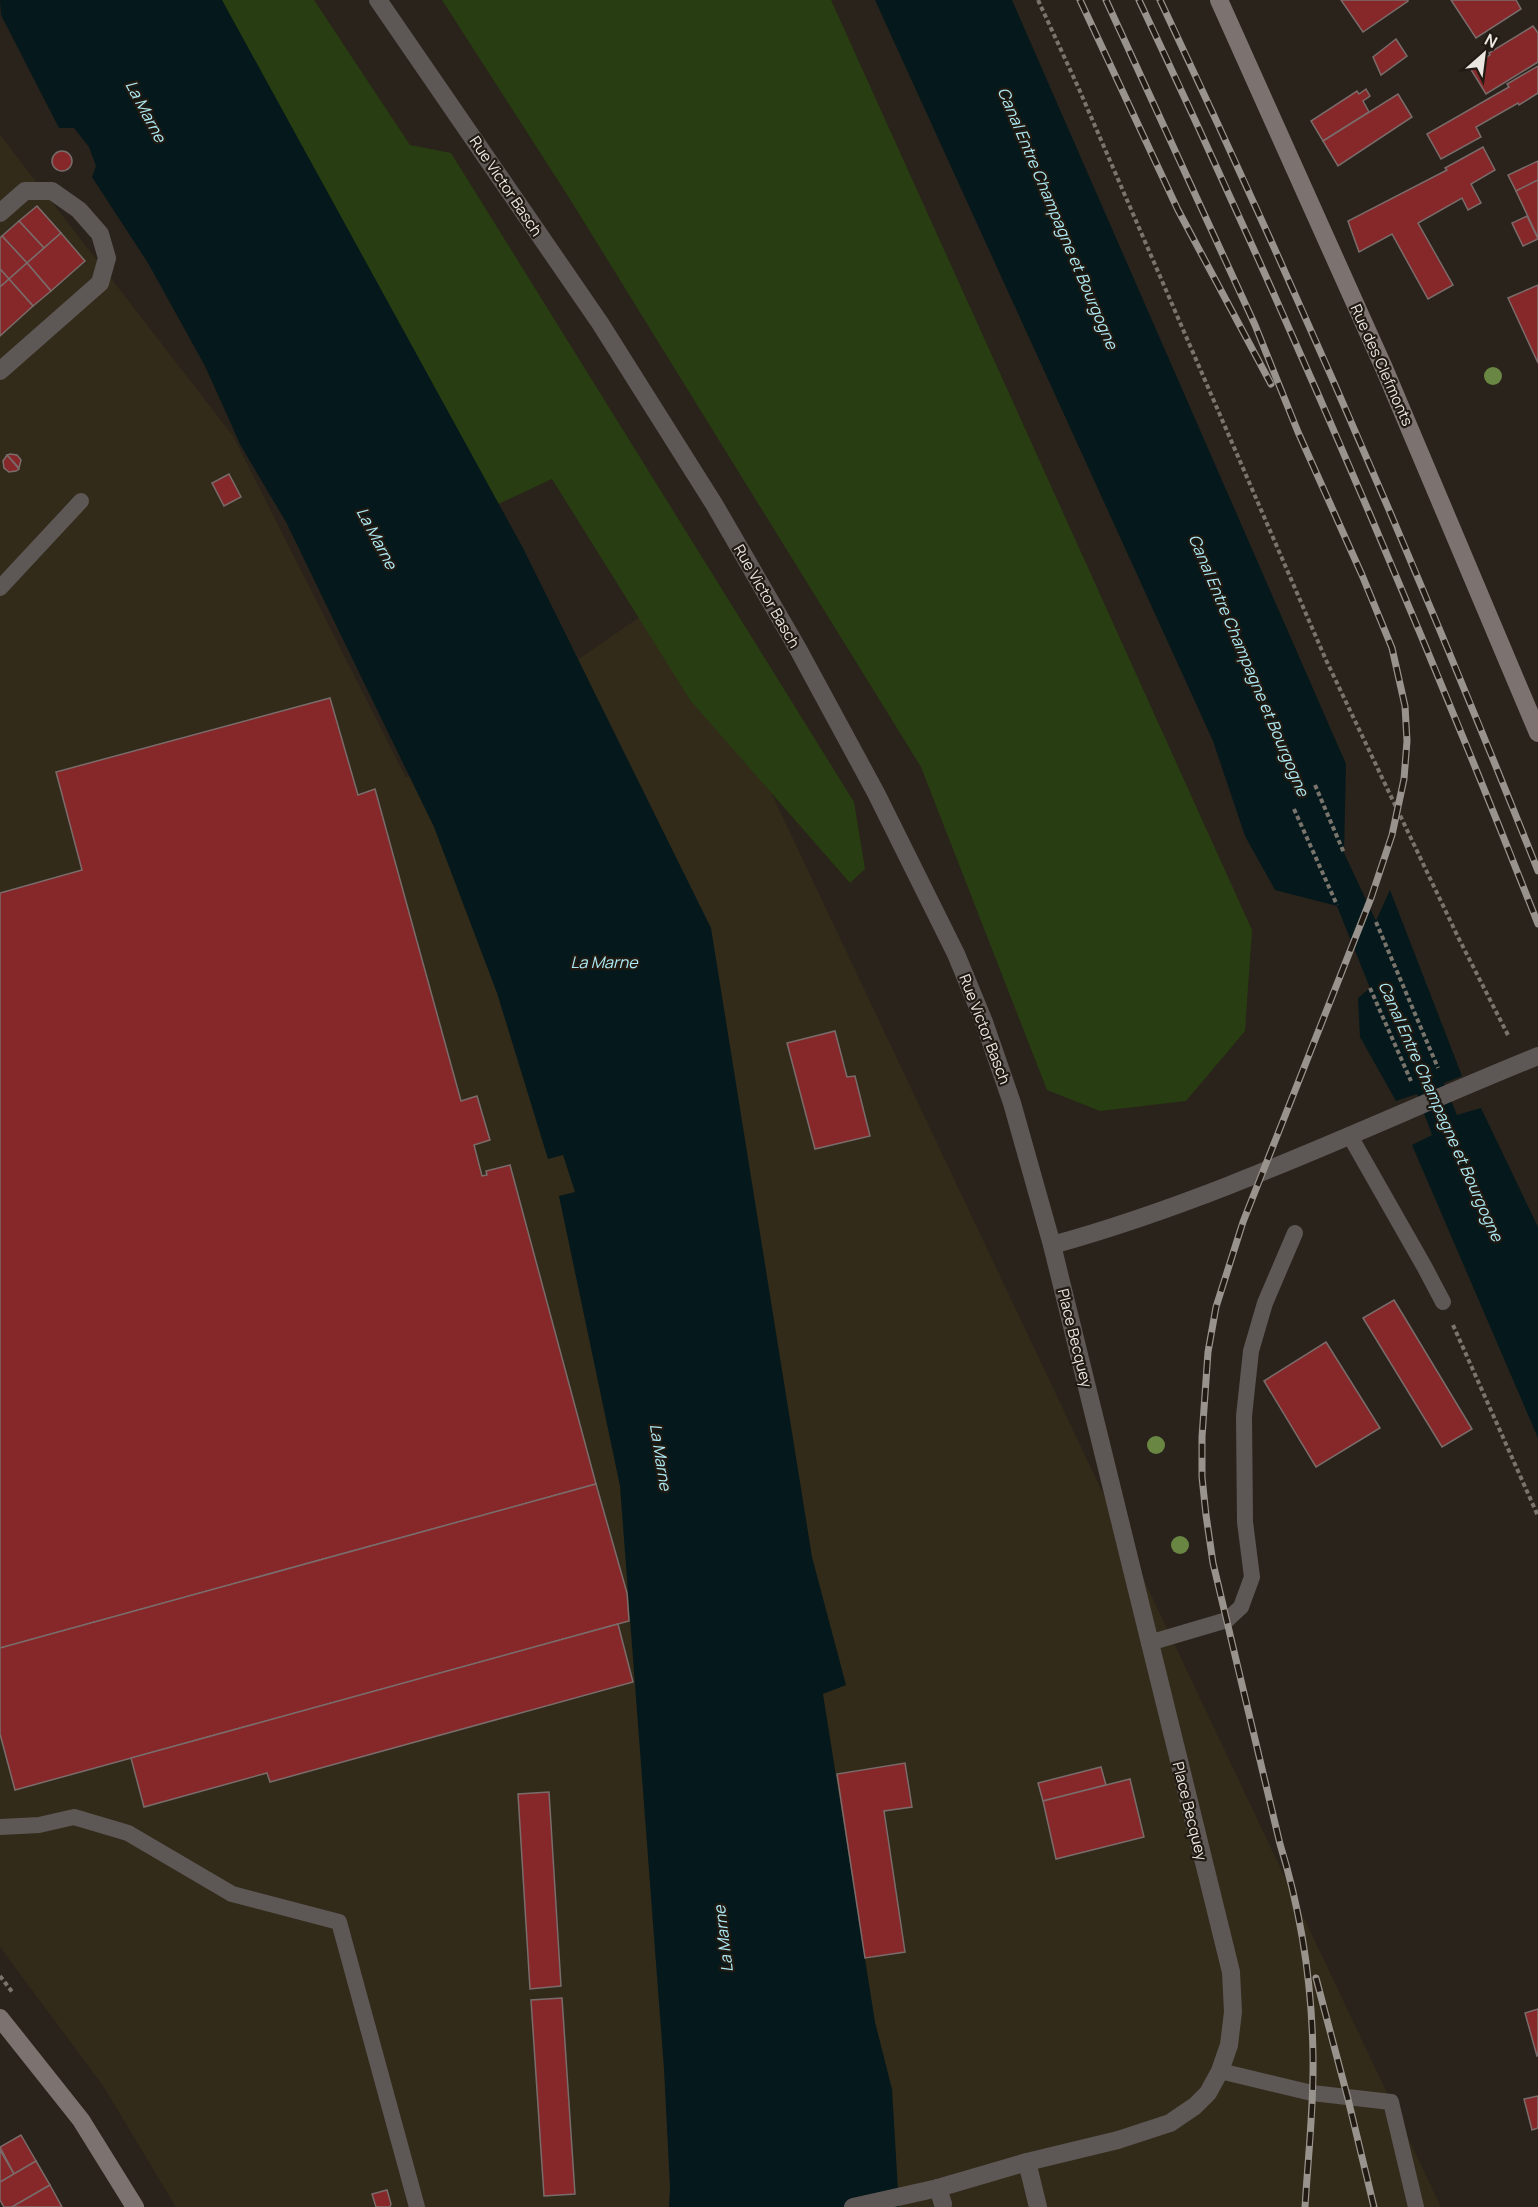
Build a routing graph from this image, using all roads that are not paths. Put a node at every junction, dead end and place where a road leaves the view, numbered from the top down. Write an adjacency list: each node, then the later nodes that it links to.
1 (378, 0): 11 (street, Rue Victor Basch)
2 (1218, 0): 7 (street, Rue des Clefmonts)
3 (0, 213): 4 (street)
4 (0, 372)
5 (81, 501): 6 (lane)
6 (0, 588)
7 (1538, 733)
8 (1530, 1060): 9 (street)
9 (1350, 1136): 11 (street); 12 (lane)
10 (1295, 1233): 13 (lane)
11 (1052, 1245): 13 (street, Place Becquey)
12 (1443, 1302)
13 (1149, 1643): 16 (street, Place Becquey)
14 (0, 1827): 19 (lane)
15 (0, 2018): 18 (street)
16 (1220, 2071): 17 (street, Place Becquey); 22 (lane)
17 (1027, 2162): 20 (street, Place Becquey); 21 (street)
18 (135, 2207)
19 (417, 2207)
20 (853, 2207)
21 (1038, 2207)
22 (1416, 2207)

